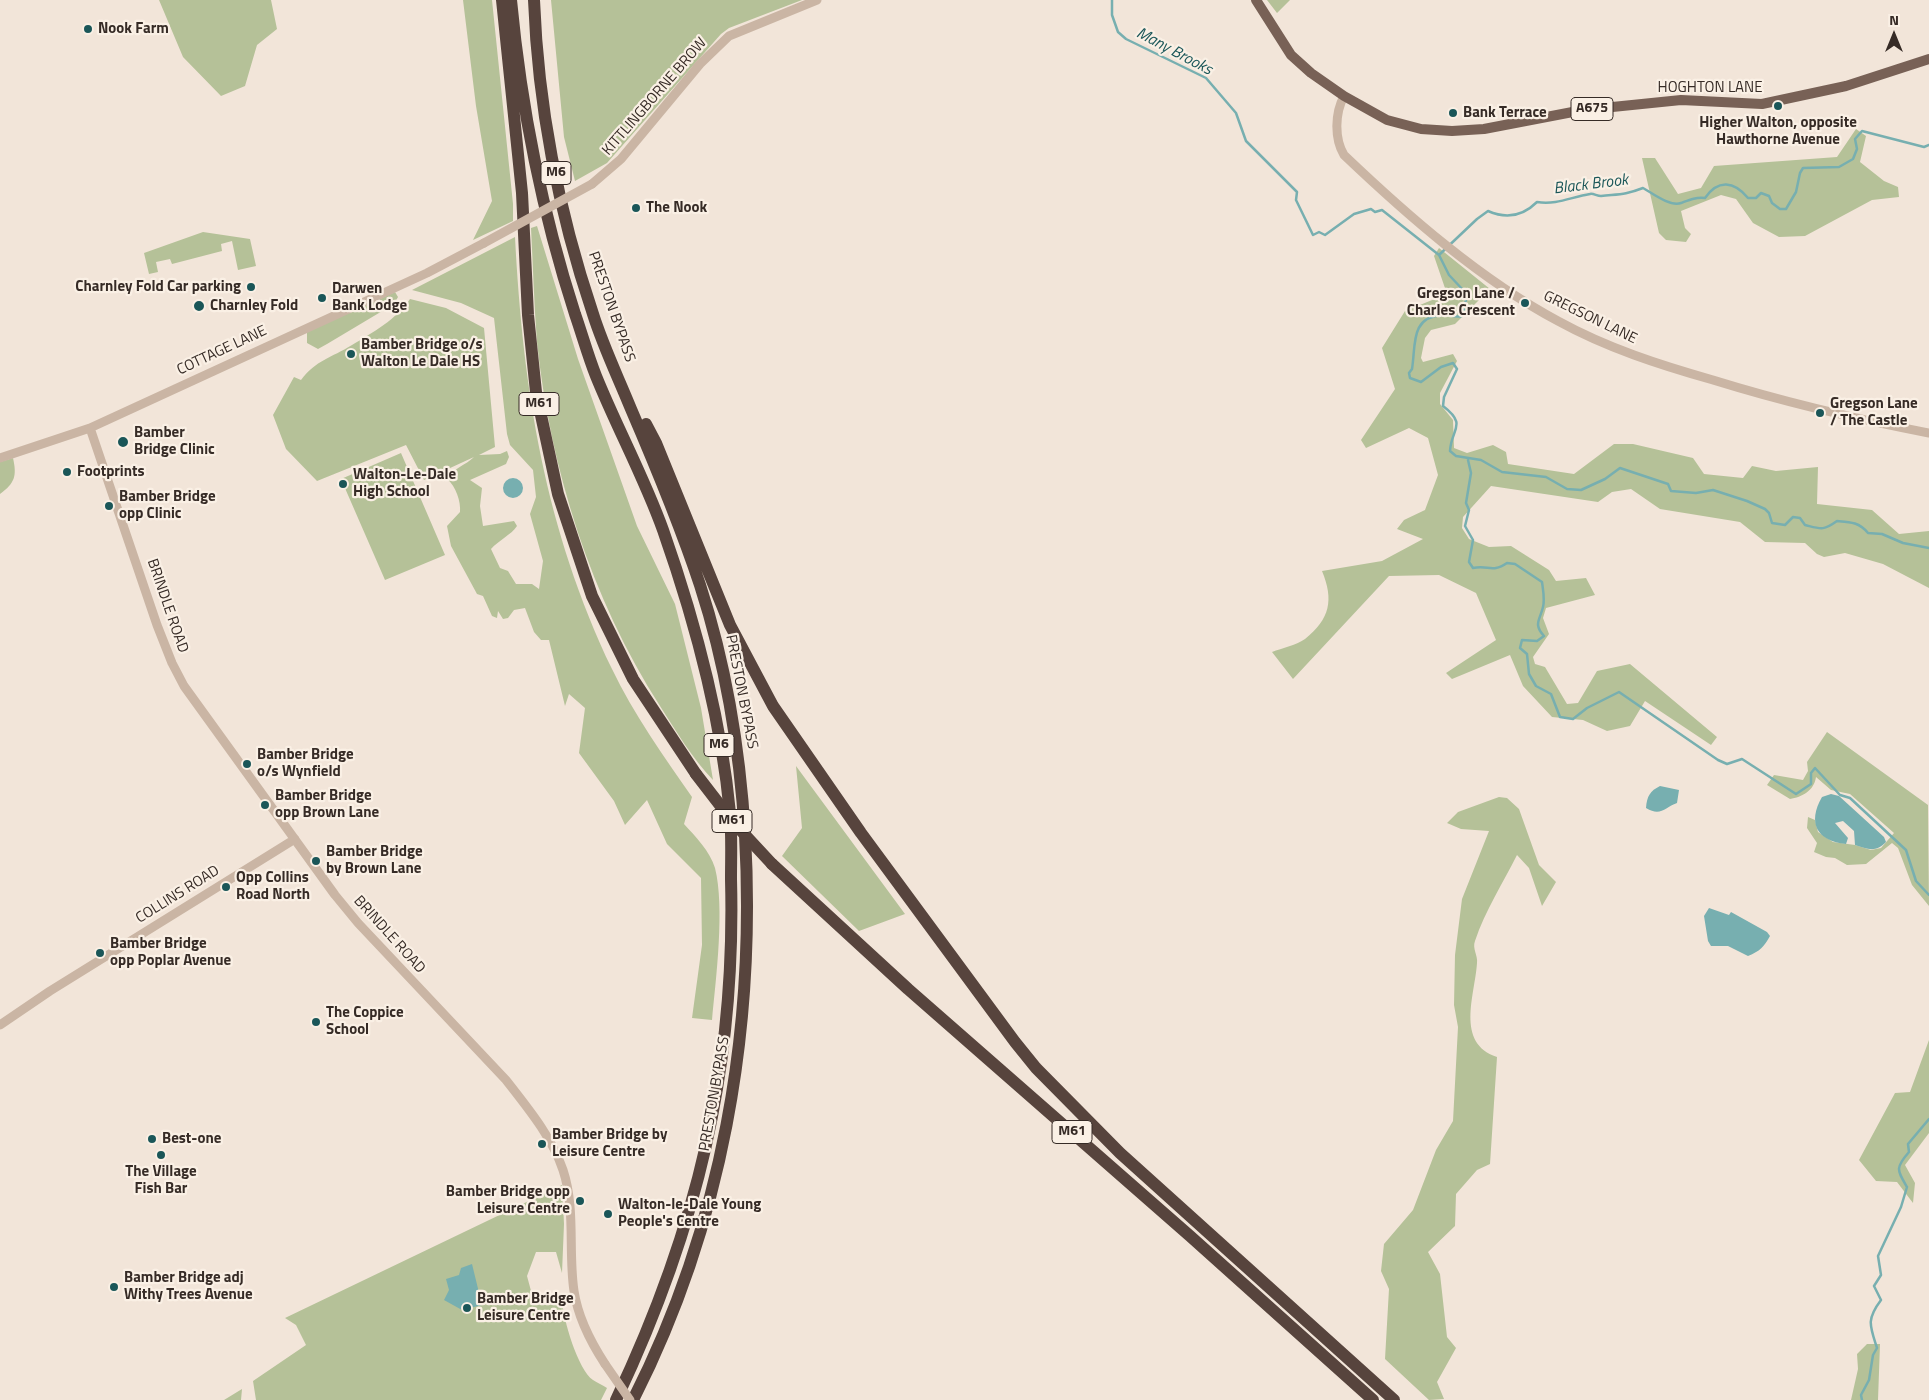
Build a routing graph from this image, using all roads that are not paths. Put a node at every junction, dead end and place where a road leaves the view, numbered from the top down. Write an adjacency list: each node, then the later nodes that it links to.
1 (502, 0): 17 (highway, M61, bridge)
2 (511, 0): 15 (highway, PRESTON BYPASS / M6)
3 (534, 0): 9 (highway, PRESTON BYPASS / M6)
4 (817, 0): 8 (street, KITTLINGBORNE BROW, bridge)
5 (1256, 0): 7 (main road, A675)
6 (1929, 59): 7 (main road, HOGHTON LANE / A675)
7 (1344, 96): 11 (street, GREGSON LANE)
8 (484, 243): 10 (street, COTTAGE LANE)
9 (603, 342): 16 (highway, PRESTON BYPASS / M6); 18 (highway, M61)
10 (90, 428): 12 (street, COTTAGE LANE); 13 (street, BRINDLE ROAD)
11 (1929, 433)
12 (0, 458)
13 (295, 839): 14 (street, COLLINS ROAD); 16 (street, BRINDLE ROAD, bridge)
14 (0, 1025)
15 (616, 1400)
16 (632, 1400)
17 (1372, 1400)
18 (1394, 1400)

